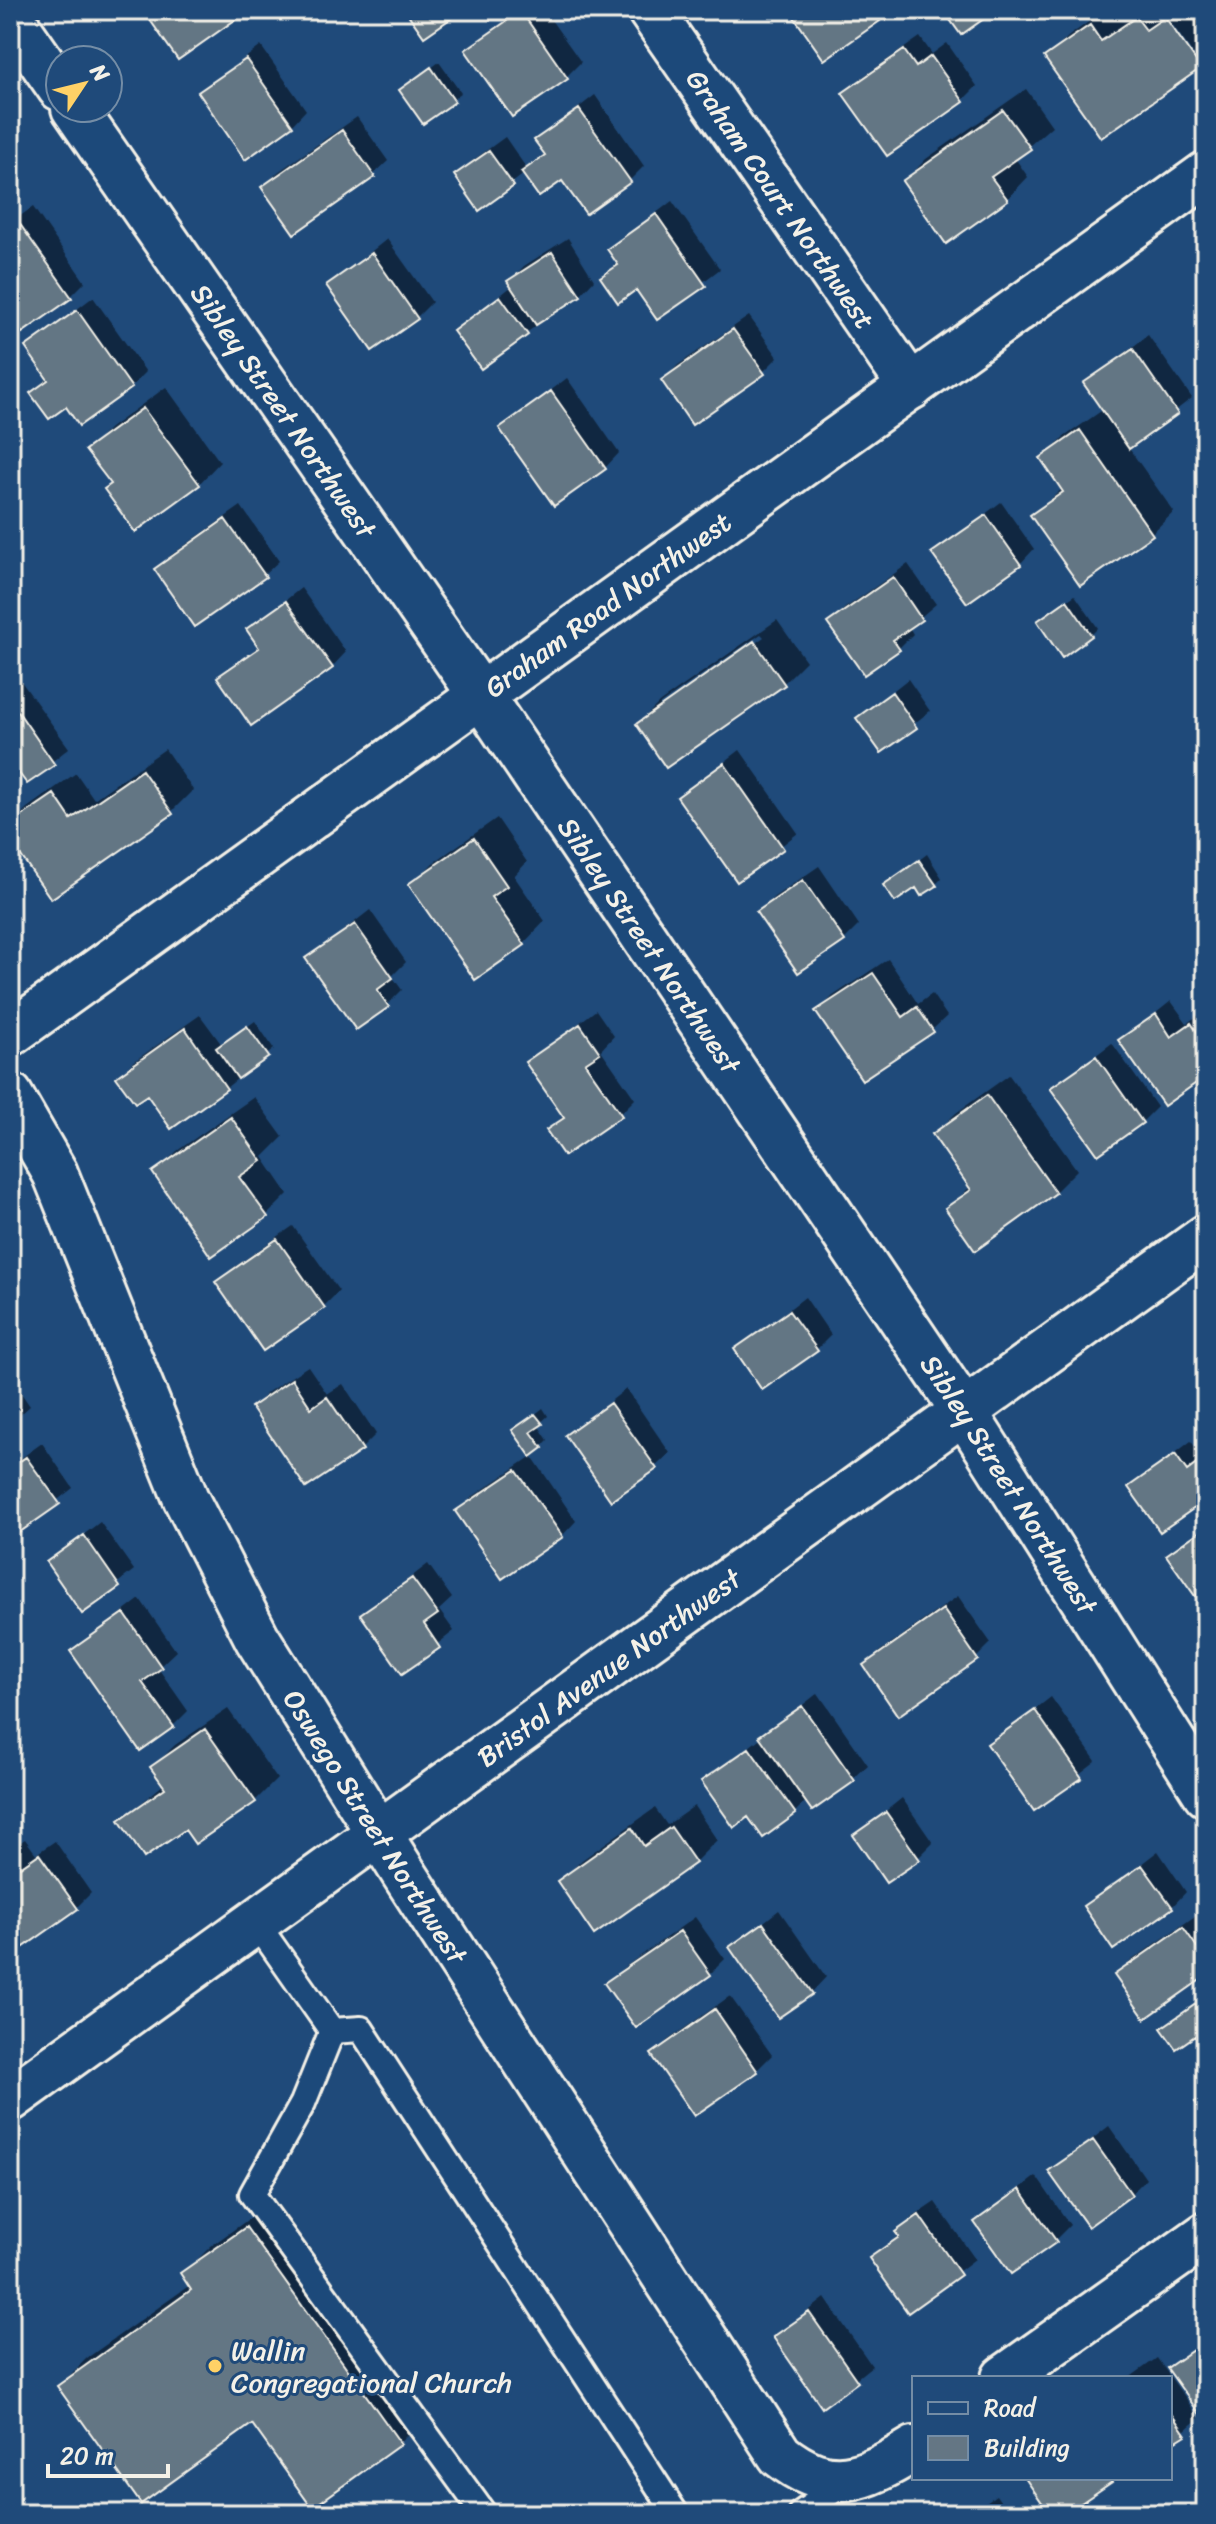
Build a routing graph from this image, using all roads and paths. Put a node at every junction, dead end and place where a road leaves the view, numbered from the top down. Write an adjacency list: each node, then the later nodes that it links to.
1 (650, 10): 6 (street, Graham Court Northwest)
2 (10, 16): 3 (street)
3 (44, 65)
4 (85, 124): 7 (street, Sibley Street Northwest)
5 (1206, 174): 6 (street, Graham Road Northwest)
6 (911, 387): 7 (street, Graham Road Northwest)
7 (482, 697): 8 (street, Graham Road Northwest); 11 (street, Sibley Street Northwest)
8 (10, 1034)
9 (10, 1095): 13 (street, Oswego Street Northwest)
10 (1206, 1237): 11 (street, Bristol Avenue Northwest)
11 (965, 1413): 12 (street, Sibley Street Northwest); 13 (street, Bristol Avenue Northwest)
12 (1206, 1794)
13 (378, 1833): 14 (street, Bristol Avenue Northwest); 20 (street, Oswego Street Northwest)
14 (255, 1921): 15 (lane); 16 (street, Bristol Avenue Northwest)
15 (332, 2031): 21 (lane); 22 (lane)
16 (10, 2099)
17 (1206, 2235): 18 (street)
18 (1007, 2376)
19 (912, 2450): 20 (street)
20 (847, 2481): 23 (lane)
21 (484, 2514)
22 (676, 2514)
23 (800, 2514)

